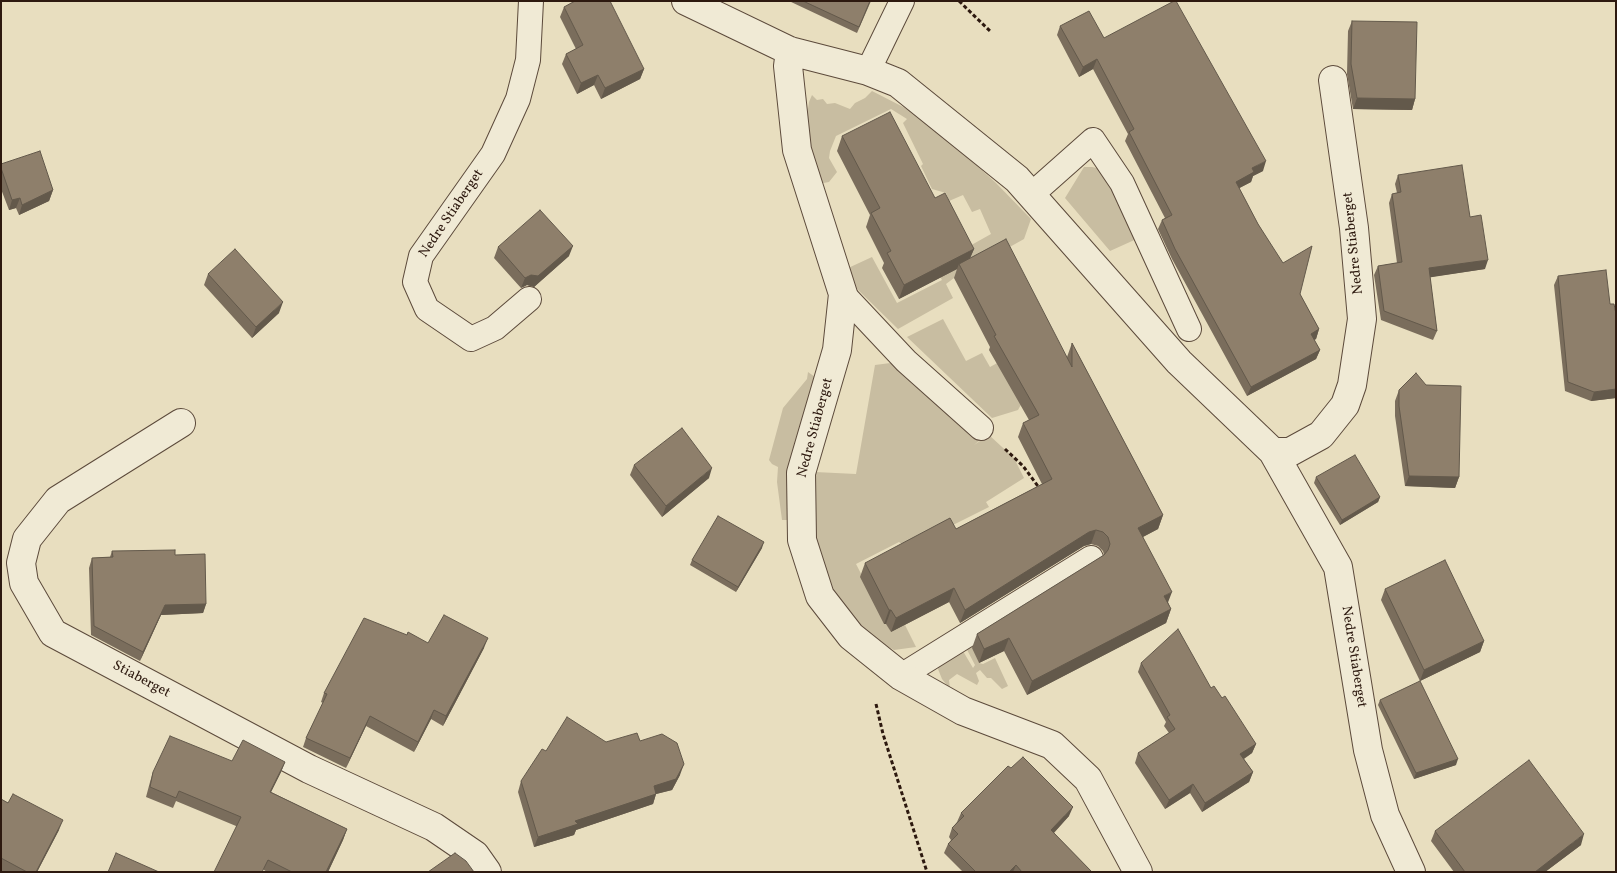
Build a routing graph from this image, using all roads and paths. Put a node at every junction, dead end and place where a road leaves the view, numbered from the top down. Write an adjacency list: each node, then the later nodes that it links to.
1 (531, 1): 11 (lane, Nedre Stiaberget)
2 (686, 1): 6 (street, Nedre Stiaberget)
3 (902, 1): 7 (lane)
4 (959, 1): 5 (path)
5 (991, 32)
6 (790, 51): 7 (street, Nedre Stiaberget); 10 (street, Nedre Stiaberget)
7 (868, 71): 9 (street, Nedre Stiaberget)
8 (1333, 80): 15 (street, Nedre Stiaberget)
9 (1031, 194): 12 (lane); 15 (street, Nedre Stiaberget)
10 (843, 294): 14 (lane, Nedre Stiaberget); 19 (street, Nedre Stiaberget)
11 (529, 299)
12 (1189, 329)
13 (181, 423): 21 (street, Stiaberget)
14 (981, 428)
15 (1273, 452): 24 (street, Nedre Stiaberget)
16 (1023, 466): 17 (path)
17 (1046, 496)
18 (1092, 558): 20 (lane)
19 (864, 647): 20 (street, Nedre Stiaberget); 22 (path)
20 (901, 676): 23 (street, Nedre Stiaberget)
21 (487, 872)
22 (927, 872)
23 (1138, 872)
24 (1411, 872)

